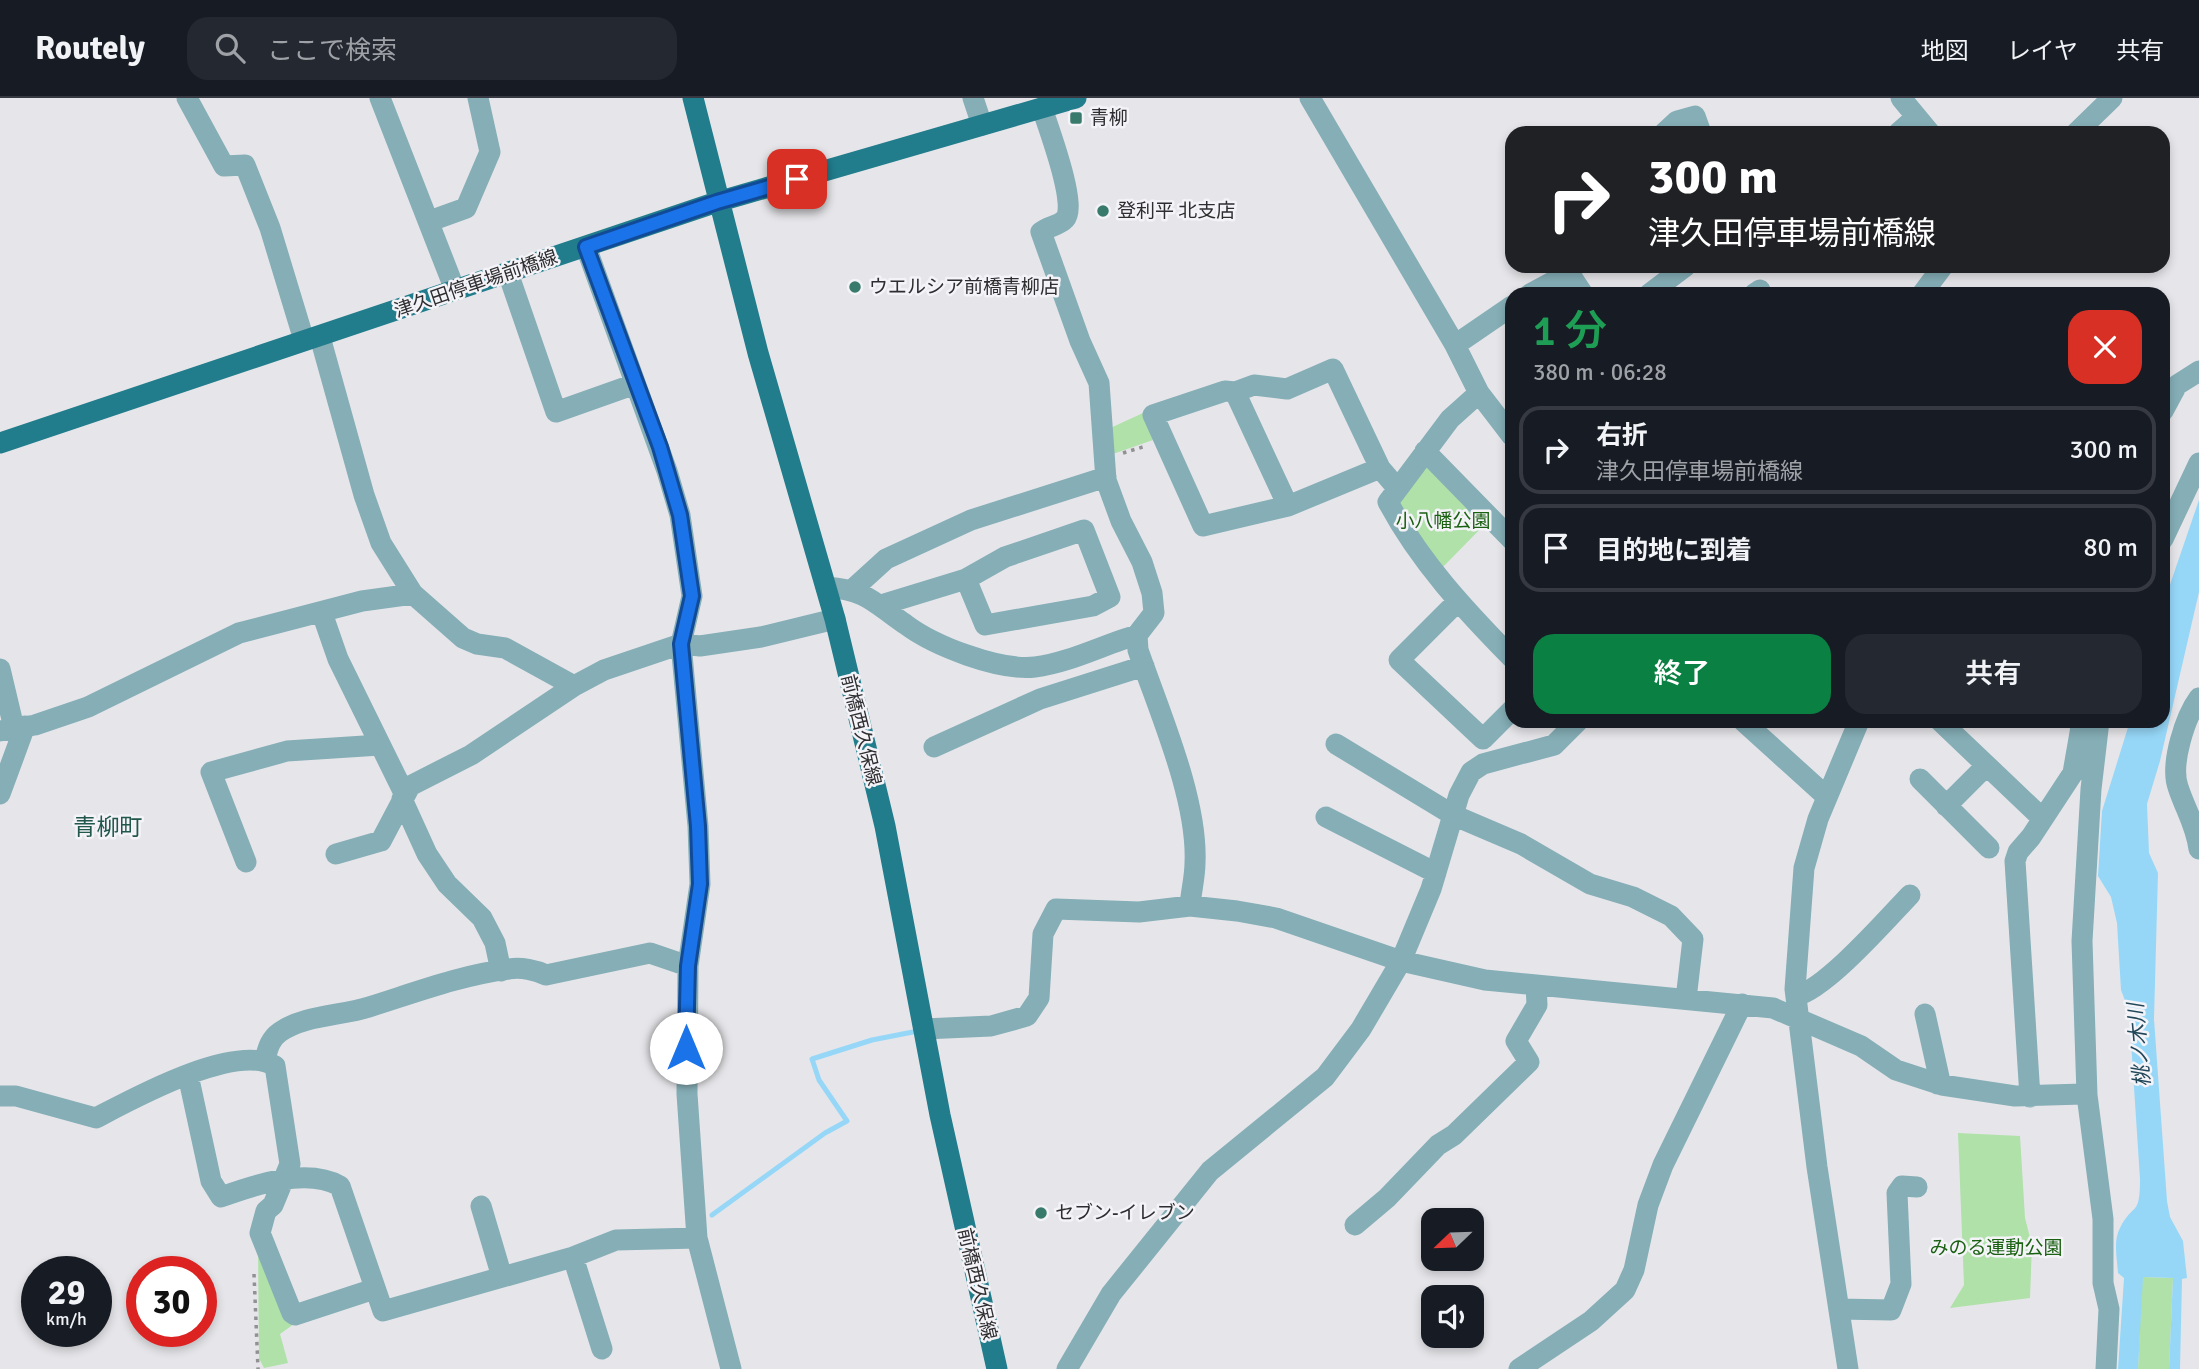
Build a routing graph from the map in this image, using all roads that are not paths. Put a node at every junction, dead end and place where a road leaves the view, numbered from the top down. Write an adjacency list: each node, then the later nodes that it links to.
1 (187, 98): 28 (street)
2 (380, 98): 19 (street)
3 (478, 98): 19 (street)
4 (692, 98): 18 (main road, 前橋西久保線)
5 (974, 98): 12 (street)
6 (1076, 98): 10 (main road, 津久田停車場前橋線)
7 (1310, 98): 29 (street)
8 (1901, 98): 11 (street)
9 (2112, 98): 17 (street)
10 (1042, 108): 12 (main road, 津久田停車場前橋線); 39 (street)
11 (1915, 118): 15 (street); 16 (street)
12 (982, 125): 18 (main road, 津久田停車場前橋線)
13 (1672, 126): 14 (street)
14 (1699, 126)
15 (1906, 126)
16 (1923, 126)
17 (2083, 126)
18 (717, 202): 20 (main road, 津久田停車場前橋線); 46 (main road, 前橋西久保線)
19 (430, 221): 26 (street)
20 (586, 247): 21 (main road, 津久田停車場前橋線); 31 (street)
21 (509, 273): 26 (main road, 津久田停車場前橋線); 31 (street)
22 (1567, 273): 24 (street)
23 (1677, 273): 25 (street)
24 (1542, 287)
25 (1658, 287)
26 (455, 290): 28 (main road, 津久田停車場前橋線)
27 (1505, 311): 29 (street)
28 (312, 338): 36 (main road, 津久田停車場前橋線); 48 (street)
29 (1455, 345): 34 (street)
30 (2199, 371): 32 (street)
31 (635, 384): 54 (street)
32 (2170, 387)
33 (1235, 392): 40 (street); 42 (street); 42 (street)
34 (1479, 393): 35 (street); 37 (street)
35 (1505, 427)
36 (0, 443)
37 (1425, 451): 41 (street); 44 (street)
38 (2199, 463): 43 (street)
39 (1105, 468): 47 (street); 53 (street)
40 (1380, 468): 41 (street); 42 (street)
41 (1397, 488): 49 (street)
42 (1288, 506)
43 (2170, 524)
44 (1505, 533)
45 (966, 579): 45 (street); 50 (street)
46 (826, 587): 47 (street); 52 (main road, 前橋西久保線)
47 (853, 589): 50 (street)
48 (413, 594): 51 (street); 58 (street)
49 (1457, 602): 55 (street); 60 (street)
50 (881, 605): 53 (street)
51 (322, 613): 67 (street); 69 (street)
52 (835, 619): 54 (street); 96 (main road, 前橋西久保線)
53 (1137, 635): 56 (street)
54 (681, 644): 58 (street); 88 (street)
55 (1505, 652)
56 (1144, 666): 70 (street); 86 (street)
57 (0, 669): 67 (street)
58 (574, 686): 75 (street)
59 (2199, 698): 81 (street)
60 (1505, 717)
61 (1571, 728): 77 (street)
62 (1751, 728): 74 (street)
63 (1856, 728): 74 (street)
64 (1947, 728): 71 (street)
65 (2081, 728): 79 (street)
66 (2098, 728): 101 (street)
67 (13, 729): 73 (street)
68 (1336, 744): 77 (street)
69 (380, 745): 75 (street); 83 (street)
70 (934, 747)
71 (1986, 766): 76 (street); 79 (street)
72 (1920, 779): 76 (street)
73 (0, 794)
74 (1827, 797): 91 (street)
75 (402, 799): 82 (street); 89 (street)
76 (1946, 806): 80 (street)
77 (1453, 815): 84 (street); 92 (street)
78 (1326, 817): 84 (street)
79 (2042, 818): 102 (street)
80 (1989, 848)
81 (2199, 849)
82 (336, 854)
83 (246, 862)
84 (1436, 873): 87 (street)
85 (1910, 895): 91 (street)
86 (1189, 906): 87 (street); 96 (street)
87 (1401, 961): 90 (street); 115 (street)
88 (688, 966): 89 (street); 107 (street)
89 (501, 971): 97 (street)
90 (1536, 985): 92 (street); 106 (street)
91 (1796, 996): 95 (street)
92 (1686, 999): 93 (street)
93 (1742, 1004): 95 (street); 116 (street)
94 (1924, 1014): 99 (street)
95 (1799, 1022): 99 (street); 111 (street)
96 (925, 1029): 114 (main road, 前橋西久保線)
97 (265, 1059): 98 (street); 103 (street)
98 (188, 1075): 100 (street); 103 (street)
99 (1937, 1084): 102 (street)
100 (0, 1096)
101 (2087, 1096): 102 (street); 118 (street)
102 (2030, 1097)
103 (286, 1180): 110 (street); 110 (street)
104 (1917, 1186): 111 (street)
105 (481, 1206): 109 (street)
106 (1355, 1225)
107 (696, 1238): 108 (street); 113 (street)
108 (573, 1257): 109 (street); 112 (street)
109 (502, 1277): 110 (street)
110 (373, 1289)
111 (1839, 1309): 117 (street)
112 (602, 1349)
113 (731, 1369)
114 (997, 1369)
115 (1067, 1369)
116 (1519, 1369)
117 (1848, 1369)
118 (2106, 1369)

